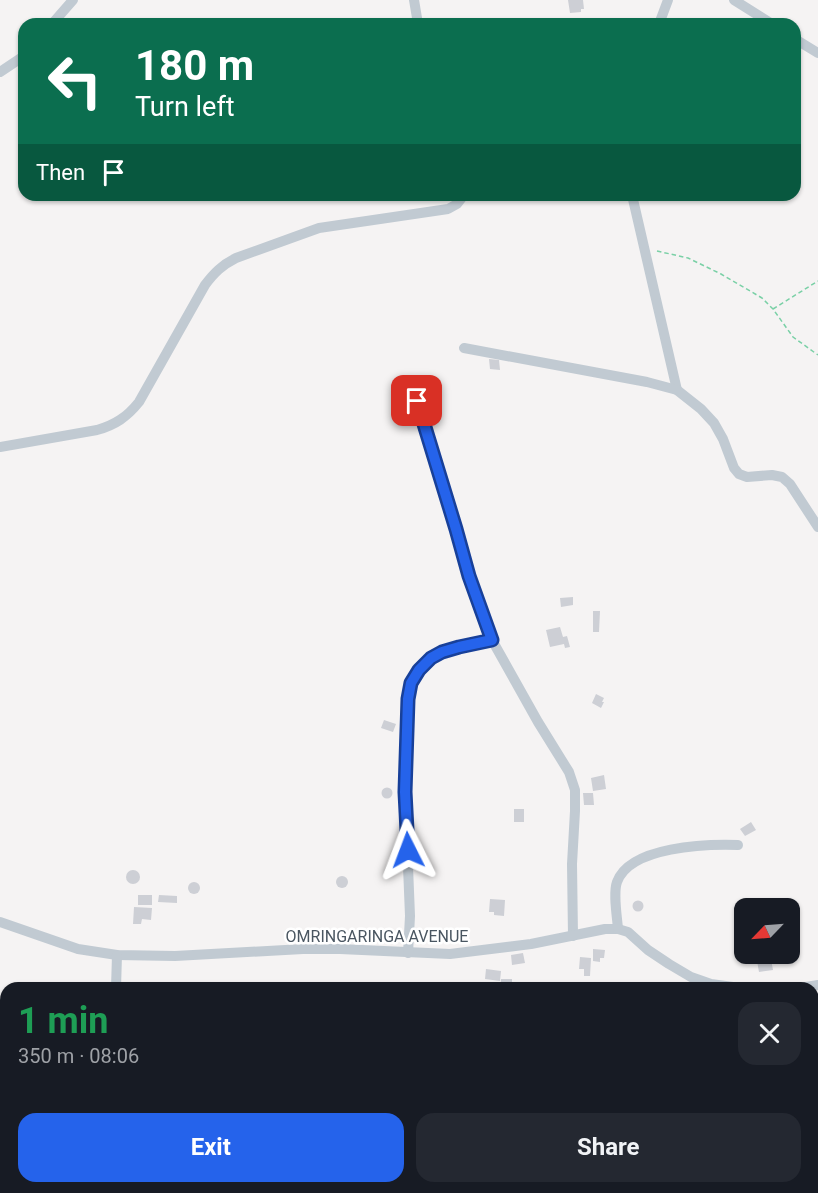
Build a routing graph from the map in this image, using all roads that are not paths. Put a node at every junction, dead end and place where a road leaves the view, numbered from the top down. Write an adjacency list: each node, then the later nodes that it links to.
1 (73, 0): 5 (street)
2 (414, 0): 6 (street)
3 (668, 0): 7 (street)
4 (734, 0): 8 (street)
5 (57, 18)
6 (417, 18)
7 (661, 18)
8 (762, 18)
9 (801, 43): 10 (street)
10 (818, 53)
11 (18, 60): 12 (street)
12 (0, 72)
13 (459, 201): 18 (street)
14 (633, 201): 16 (street)
15 (464, 348): 16 (street)
16 (677, 390): 19 (street)
17 (417, 401): 20 (street)
18 (0, 447)
19 (818, 527)
20 (492, 640): 24 (street); 25 (street)
21 (738, 844): 23 (street)
22 (0, 922): 26 (street, OMRINGARINGA AVENUE)
23 (618, 929): 24 (street, OMRINGARINGA AVENUE); 28 (street)
24 (573, 936): 25 (street, OMRINGARINGA AVENUE)
25 (408, 953): 26 (street, OMRINGARINGA AVENUE)
26 (117, 955): 27 (street)
27 (116, 982)
28 (705, 982)

